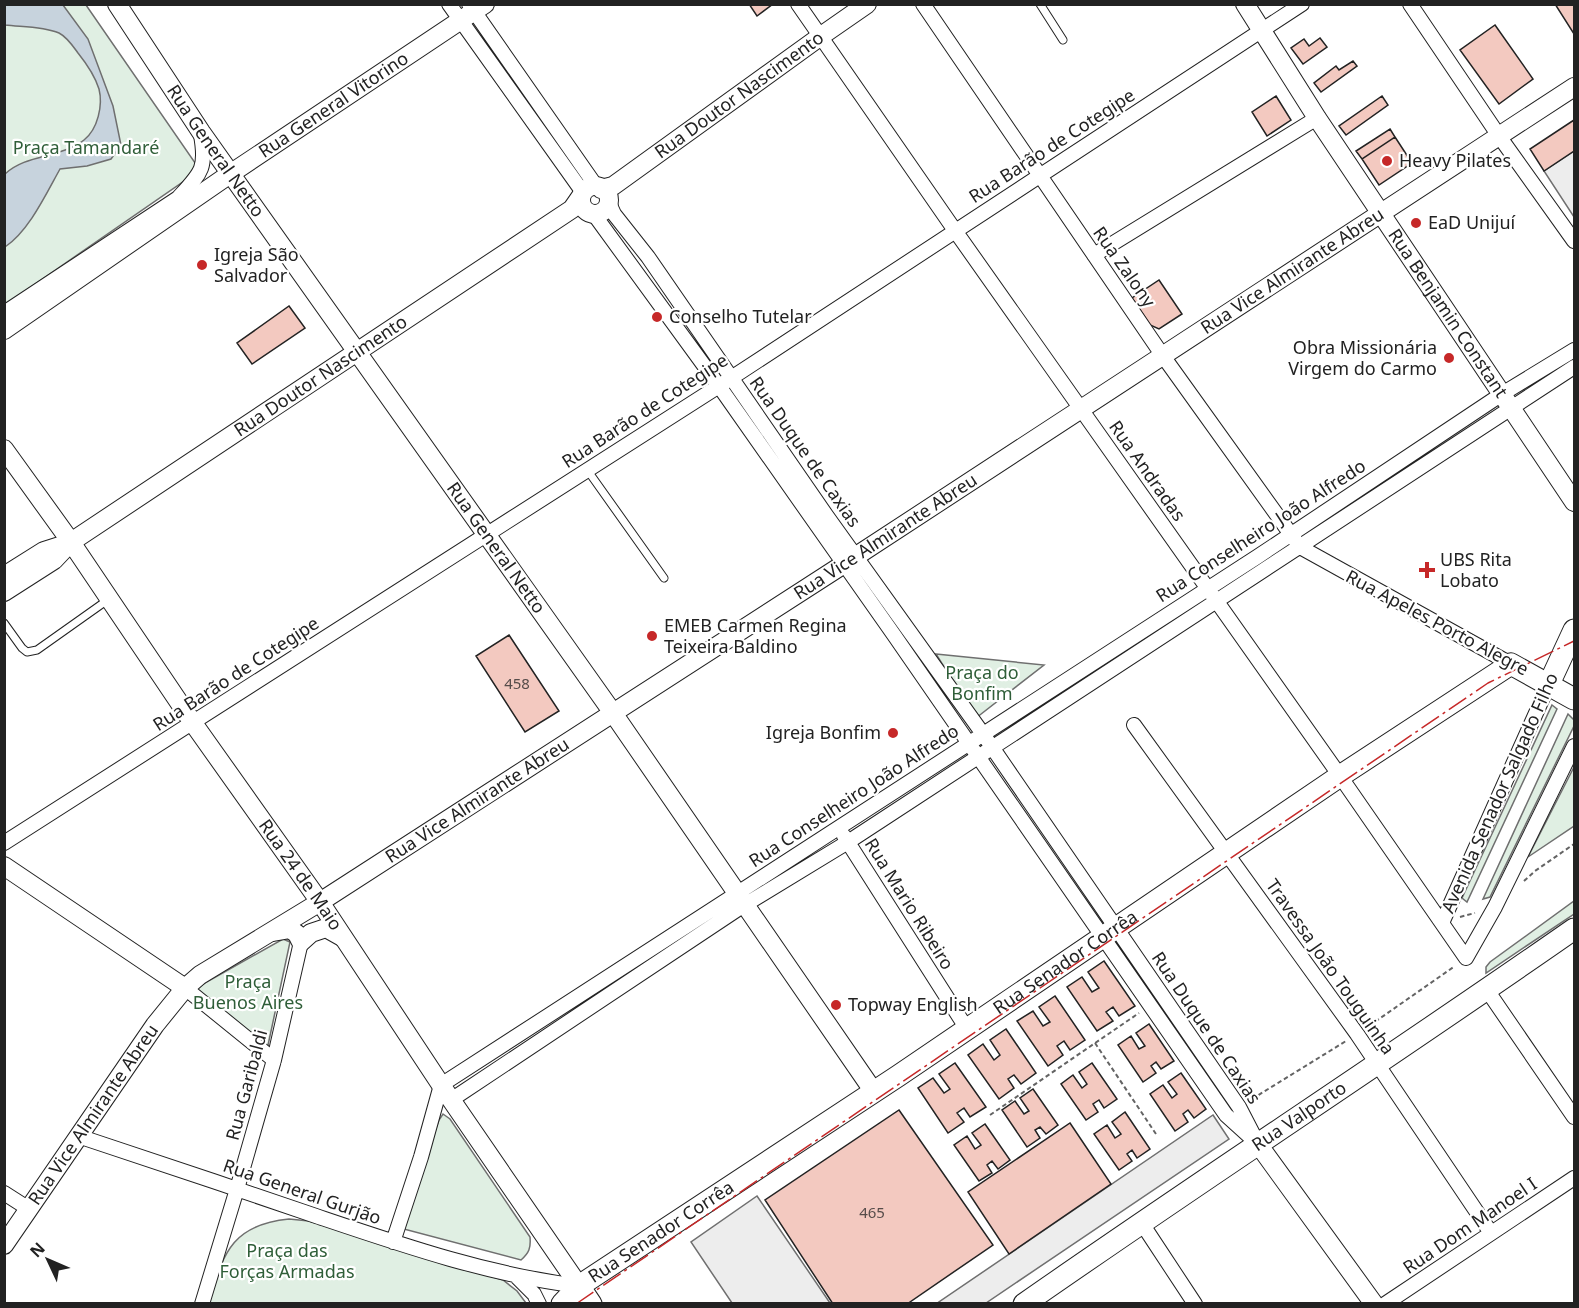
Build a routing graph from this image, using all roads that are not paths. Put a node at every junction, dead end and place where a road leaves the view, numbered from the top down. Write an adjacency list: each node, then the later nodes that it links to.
1 (117, 4): 22 (street, Rua General Netto)
2 (449, 4): 10 (street, Rua Duque de Caxias)
3 (798, 4): 12 (street, Rua Andradas)
4 (867, 4): 12 (street, Rua Doutor Nascimento)
5 (923, 4): 27 (street, Rua Zalony)
6 (1040, 4): 13 (lane)
7 (1245, 4): 11 (street, Rua Benjamin Constant)
8 (1302, 4): 11 (street, Rua Barão de Cotegipe)
9 (1410, 4): 23 (street)
10 (472, 10): 14 (street, Rua Duque de Caxias); 15 (street, Rua Duque de Caxias); 26 (street, Rua General Vitorino)
11 (1261, 31): 21 (street, Rua Benjamin Constant); 27 (street, Rua Barão de Cotegipe)
12 (821, 36): 28 (street, Rua Doutor Nascimento); 30 (street, Rua Andradas)
13 (1063, 40)
14 (501, 50): 15 (street); 16 (street, Rua Duque de Caxias)
15 (489, 60): 18 (street, Rua Duque de Caxias)
16 (522, 79): 18 (street); 19 (street, Rua Duque de Caxias)
17 (1575, 87): 23 (street, Rua Vice Almirante Abreu)
18 (509, 88): 20 (street, Rua Duque de Caxias)
19 (539, 104): 20 (street); 24 (street, Rua Duque de Caxias)
20 (527, 113): 25 (street, Rua Duque de Caxias)
21 (1317, 118): 29 (street, Rua Benjamin Constant); 32 (street)
22 (201, 132): 26 (street, Rua General Netto); 35 (street)
23 (1499, 136): 29 (street, Rua Vice Almirante Abreu); 31 (street)
24 (562, 137): 25 (street); 28 (street, Rua Duque de Caxias)
25 (550, 144): 28 (street, Rua Duque de Caxias)
26 (230, 174): 37 (street, Rua General Vitorino); 40 (street, Rua General Netto)
27 (1040, 176): 30 (street, Rua Barão de Cotegipe); 32 (street, Rua Zalony)
28 (594, 198): 33 (street, Rua Duque de Caxias); 34 (street, Rua Duque de Caxias); 40 (street, Rua Doutor Nascimento)
29 (1381, 214): 41 (street, Rua Vice Almirante Abreu); 45 (street, Rua Benjamin Constant)
30 (956, 232): 43 (street, Rua Barão de Cotegipe); 46 (street, Rua Andradas)
31 (1575, 241)
32 (1094, 255): 41 (street, Rua Zalony)
33 (648, 257): 34 (street); 36 (street, Rua Duque de Caxias)
34 (634, 267): 38 (street, Rua Duque de Caxias)
35 (4, 313)
36 (692, 321): 38 (street); 43 (street, Rua Duque de Caxias)
37 (4, 330)
38 (679, 330): 44 (street, Rua Duque de Caxias)
39 (1575, 350): 45 (street, Rua Conselheiro João Alfredo)
40 (357, 351): 55 (street, Rua General Netto); 57 (street, Rua Doutor Nascimento)
41 (1163, 356): 46 (street, Rua Vice Almirante Abreu); 56 (street, Rua Zalony)
42 (1575, 368): 45 (street, Rua Conselheiro João Alfredo)
43 (731, 378): 44 (street, Rua Barão de Cotegipe); 48 (street, Rua Duque de Caxias)
44 (719, 386): 48 (street, Rua Duque de Caxias); 51 (street, Rua Barão de Cotegipe)
45 (1507, 401): 47 (street, Rua Conselheiro João Alfredo); 49 (street, Rua Conselheiro João Alfredo); 54 (street, Rua Benjamin Constant)
46 (1082, 410): 60 (street, Rua Vice Almirante Abreu); 64 (street, Rua Andradas)
47 (1447, 432): 49 (street); 52 (street, Rua Conselheiro João Alfredo)
48 (764, 438): 60 (street, Rua Duque de Caxias)
49 (1456, 445): 53 (street, Rua Conselheiro João Alfredo)
50 (4, 449): 57 (street, Rua 24 de Maio)
51 (588, 471): 55 (street, Rua Barão de Cotegipe); 63 (lane)
52 (1361, 488): 53 (street); 56 (street, Rua Conselheiro João Alfredo)
53 (1370, 501): 58 (street, Rua Conselheiro João Alfredo)
54 (1575, 502)
55 (485, 534): 79 (street, Rua General Netto); 80 (street, Rua Barão de Cotegipe)
56 (1290, 534): 58 (street, Rua Zalony); 59 (street, Rua Conselheiro João Alfredo)
57 (71, 542): 62 (street, Rua Doutor Nascimento); 65 (street, Rua Doutor Nascimento); 66 (street, Rua 24 de Maio)
58 (1299, 547): 61 (street, Rua Conselheiro João Alfredo); 75 (street, Rua Apeles Porto Alegre)
59 (1257, 557): 61 (street); 64 (street, Rua Conselheiro João Alfredo)
60 (850, 560): 69 (street, Rua Duque de Caxias); 72 (street, Rua Duque de Caxias); 79 (street, Rua Vice Almirante Abreu)
61 (1265, 569): 67 (street, Rua Conselheiro João Alfredo)
62 (4, 576)
63 (664, 578)
64 (1208, 588): 67 (street, Rua Andradas); 71 (street, Rua Conselheiro João Alfredo)
65 (4, 592)
66 (109, 599): 68 (lane); 80 (street, Rua 24 de Maio)
67 (1216, 601): 73 (street, Rua Conselheiro João Alfredo); 87 (street, Rua Andradas)
68 (4, 623)
69 (908, 627): 72 (street); 82 (street, Rua Duque de Caxias)
70 (1575, 630): 77 (main road, Avenida Senador Salgado Filho)
71 (1142, 631): 73 (street); 74 (street, Rua Conselheiro João Alfredo)
72 (894, 635): 83 (street, Rua Duque de Caxias)
73 (1150, 644): 76 (street, Rua Conselheiro João Alfredo)
74 (1092, 663): 76 (street); 82 (street, Rua Conselheiro João Alfredo)
75 (1511, 664): 77 (main road, Rua Apeles Porto Alegre); 87 (main road, Rua Senador Corrêa)
76 (1101, 676): 85 (street, Rua Conselheiro João Alfredo)
77 (1549, 684): 78 (main road, Rua Apeles Porto Alegre); 103 (street, Avenida Senador Salgado Filho)
78 (1575, 699)
79 (613, 713): 101 (street, Rua General Netto); 102 (street, Rua Vice Almirante Abreu)
80 (193, 723): 94 (street, Rua Barão de Cotegipe); 102 (street, Rua 24 de Maio)
81 (1134, 725): 97 (street, Travessa João Touguinha)
82 (983, 734): 83 (street, Rua Conselheiro João Alfredo); 85 (street, Rua Duque de Caxias)
83 (969, 743): 86 (street, Rua Duque de Caxias); 88 (street, Rua Conselheiro João Alfredo)
84 (1575, 746): 103 (street, Rua Andradas)
85 (992, 747): 86 (street, Rua Conselheiro João Alfredo); 90 (street, Rua Duque de Caxias)
86 (978, 757): 89 (street, Rua Conselheiro João Alfredo); 91 (street, Rua Duque de Caxias)
87 (1340, 776): 97 (main road, Rua Senador Corrêa); 103 (street, Rua Andradas)
88 (908, 783): 89 (street); 92 (street, Rua Conselheiro João Alfredo)
89 (917, 797): 93 (street, Rua Conselheiro João Alfredo)
90 (1034, 808): 91 (street); 95 (street, Rua Duque de Caxias)
91 (1020, 818): 96 (street, Rua Duque de Caxias)
92 (840, 828): 93 (street, Rua Mario Ribeiro); 98 (street, Rua Conselheiro João Alfredo)
93 (849, 842): 100 (street, Rua Conselheiro João Alfredo); 115 (street, Rua Mario Ribeiro)
94 (4, 843)
95 (1058, 843): 96 (street); 106 (street, Rua Duque de Caxias)
96 (1043, 851): 106 (street, Rua Duque de Caxias)
97 (1227, 854): 106 (main road, Rua Senador Corrêa); 117 (street, Travessa João Touguinha)
98 (794, 857): 100 (street); 101 (street, Rua Conselheiro João Alfredo)
99 (4, 866): 112 (street)
100 (801, 870): 101 (street, Rua Conselheiro João Alfredo)
101 (740, 899): 109 (street, Rua Conselheiro João Alfredo); 110 (street, Rua Conselheiro João Alfredo); 118 (street, Rua General Netto)
102 (320, 902): 105 (street, Rua Vice Almirante Abreu); 107 (street, Rua 24 de Maio)
103 (1442, 923)
104 (1575, 929): 113 (main road, Rua Valporto)
105 (268, 933): 108 (street); 112 (street, Rua Vice Almirante Abreu)
106 (1110, 933): 115 (main road, Rua Senador Corrêa); 122 (street, Rua Duque de Caxias); 122 (street, Rua Duque de Caxias)
107 (343, 937): 108 (street); 119 (street, Rua 24 de Maio)
108 (302, 942): 116 (street, Rua Garibaldi)
109 (639, 956): 110 (street); 111 (street, Rua Conselheiro João Alfredo)
110 (647, 969): 114 (street, Rua Conselheiro João Alfredo)
111 (593, 986): 114 (street); 119 (street, Rua Conselheiro João Alfredo)
112 (185, 988): 116 (street); 121 (street, Rua Vice Almirante Abreu)
113 (1487, 990): 117 (main road, Rua Valporto); 120 (street)
114 (603, 999): 119 (street, Rua Conselheiro João Alfredo)
115 (967, 1029): 118 (main road, Rua Senador Corrêa)
116 (274, 1060): 124 (street, Rua Garibaldi)
117 (1377, 1064): 122 (main road, Rua Valporto); 128 (street, Travessa João Touguinha)
118 (874, 1092): 132 (main road, Rua Senador Corrêa)
119 (446, 1093): 129 (street); 132 (street, Rua 24 de Maio)
120 (1575, 1117)
121 (78, 1136): 124 (street, Rua General Gurjão); 126 (street, Rua Vice Almirante Abreu)
122 (1258, 1144): 127 (main road, Rua Valporto); 138 (street)
123 (1575, 1178): 128 (street, Rua Dom Manoel I)
124 (237, 1189): 129 (street, Rua General Gurjão); 133 (street, Rua Garibaldi)
125 (4, 1193): 126 (street)
126 (29, 1209): 130 (street, Rua Vice Almirante Abreu)
127 (1141, 1222): 136 (main road, Rua Valporto); 137 (street)
128 (1491, 1233): 139 (street, Rua Dom Manoel I)
129 (393, 1242): 131 (street, Rua General Gurjão)
130 (4, 1245)
131 (516, 1276): 132 (street, Rua General Gurjão); 134 (street)
132 (585, 1295): 135 (main road, Rua Senador Corrêa)
133 (202, 1304)
134 (539, 1304)
135 (562, 1304)
136 (1024, 1304)
137 (1195, 1304)
138 (1374, 1304)
139 (1385, 1304)

